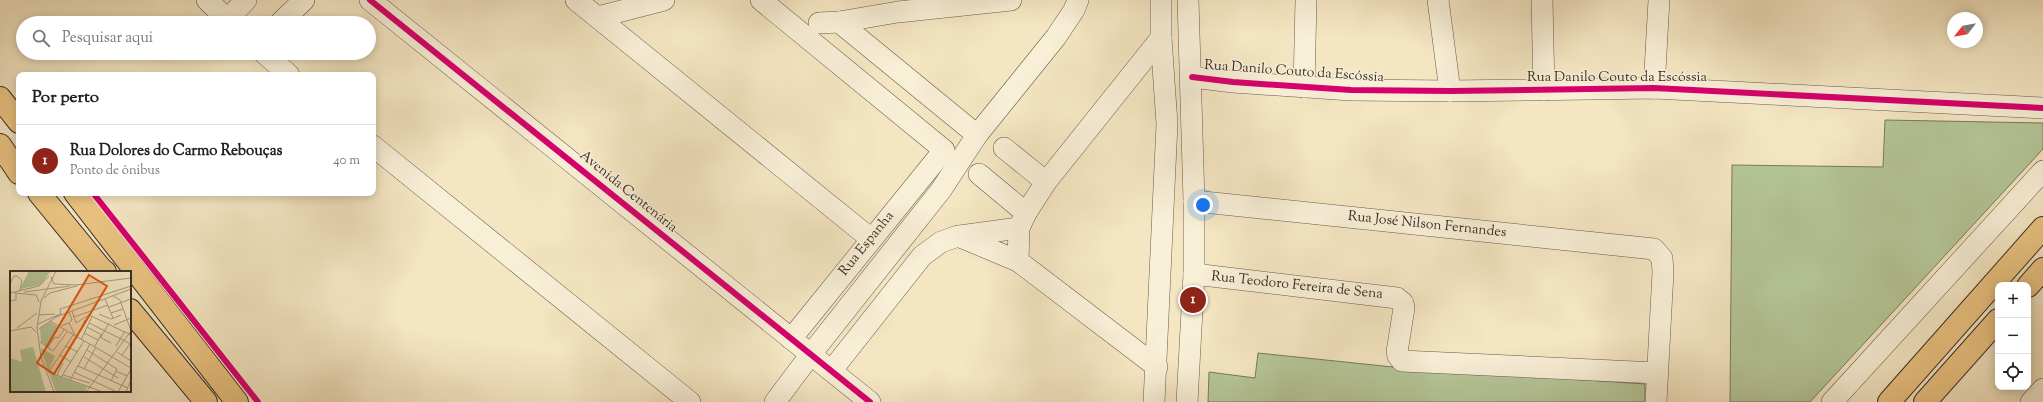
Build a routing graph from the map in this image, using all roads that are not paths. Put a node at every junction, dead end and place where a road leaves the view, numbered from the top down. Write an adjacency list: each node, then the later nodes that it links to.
1 (206, 0): 17 (street)
2 (246, 0): 18 (street)
3 (304, 0): 19 (street)
4 (370, 0): 60 (street, Avenida Centenária)
5 (576, 0): 20 (street)
6 (664, 0): 20 (street)
7 (761, 0): 47 (street, Rua Espanha)
8 (1011, 0): 16 (street)
9 (1078, 0): 32 (street)
10 (1161, 0): 21 (street)
11 (1188, 0): 24 (street)
12 (1306, 0): 25 (street)
13 (1438, 0): 28 (street)
14 (1542, 0): 27 (street)
15 (1659, 0): 26 (street)
16 (898, 6): 32 (street)
17 (224, 16)
18 (233, 16)
19 (287, 16)
20 (598, 17): 47 (street)
21 (1161, 38): 39 (street); 62 (street)
22 (272, 60): 23 (street)
23 (286, 72)
24 (1192, 77): 25 (street, Rua Danilo Couto da Escóssia); 43 (street)
25 (1304, 87): 28 (street, Rua Danilo Couto da Escóssia)
26 (1654, 88): 27 (street, Rua Danilo Couto da Escóssia); 30 (street, Rua Danilo Couto da Escóssia)
27 (1544, 90): 28 (street, Rua Danilo Couto da Escóssia)
28 (1450, 91)
29 (0, 98): 31 (main road)
30 (2043, 108)
31 (16, 118)
32 (977, 135): 50 (street)
33 (0, 145): 36 (main road)
34 (376, 148): 68 (street)
35 (1004, 148): 39 (street)
36 (16, 169)
37 (2043, 171): 74 (street)
38 (979, 174): 44 (street)
39 (1046, 182): 44 (street)
40 (36, 196): 52 (main road)
41 (41, 196): 53 (main road)
42 (77, 196): 48 (main road)
43 (1194, 201): 55 (street); 64 (street, Rua José Nilson Fernandes)
44 (1022, 220): 46 (street); 49 (street)
45 (2043, 228): 75 (main road)
46 (958, 236): 49 (street); 56 (street)
47 (871, 239): 60 (street, Rua Espanha)
48 (115, 244): 54 (main road); 67 (main road)
49 (1018, 260): 62 (street)
50 (881, 264): 56 (street); 61 (street)
51 (2043, 269): 57 (main road)
52 (97, 271)
53 (104, 271)
54 (113, 271)
55 (1194, 274): 64 (street, Rua Teodoro Fereira de Sena); 72 (street)
56 (902, 282): 63 (street)
57 (2031, 283)
58 (131, 311): 66 (main road)
59 (1995, 323): 76 (main road)
60 (791, 339): 61 (street, Avenida Centenária)
61 (810, 354): 63 (street, Avenida Centenária); 69 (street)
62 (1157, 367): 71 (street)
63 (832, 370): 70 (street, Avenida Centenária)
64 (1657, 373): 73 (street)
65 (2043, 389): 77 (street)
66 (206, 402)
67 (237, 402)
68 (690, 402)
69 (775, 402)
70 (870, 402)
71 (1154, 402)
72 (1187, 402)
73 (1656, 402)
74 (1832, 402)
75 (1889, 402)
76 (1925, 402)
77 (2031, 402)

